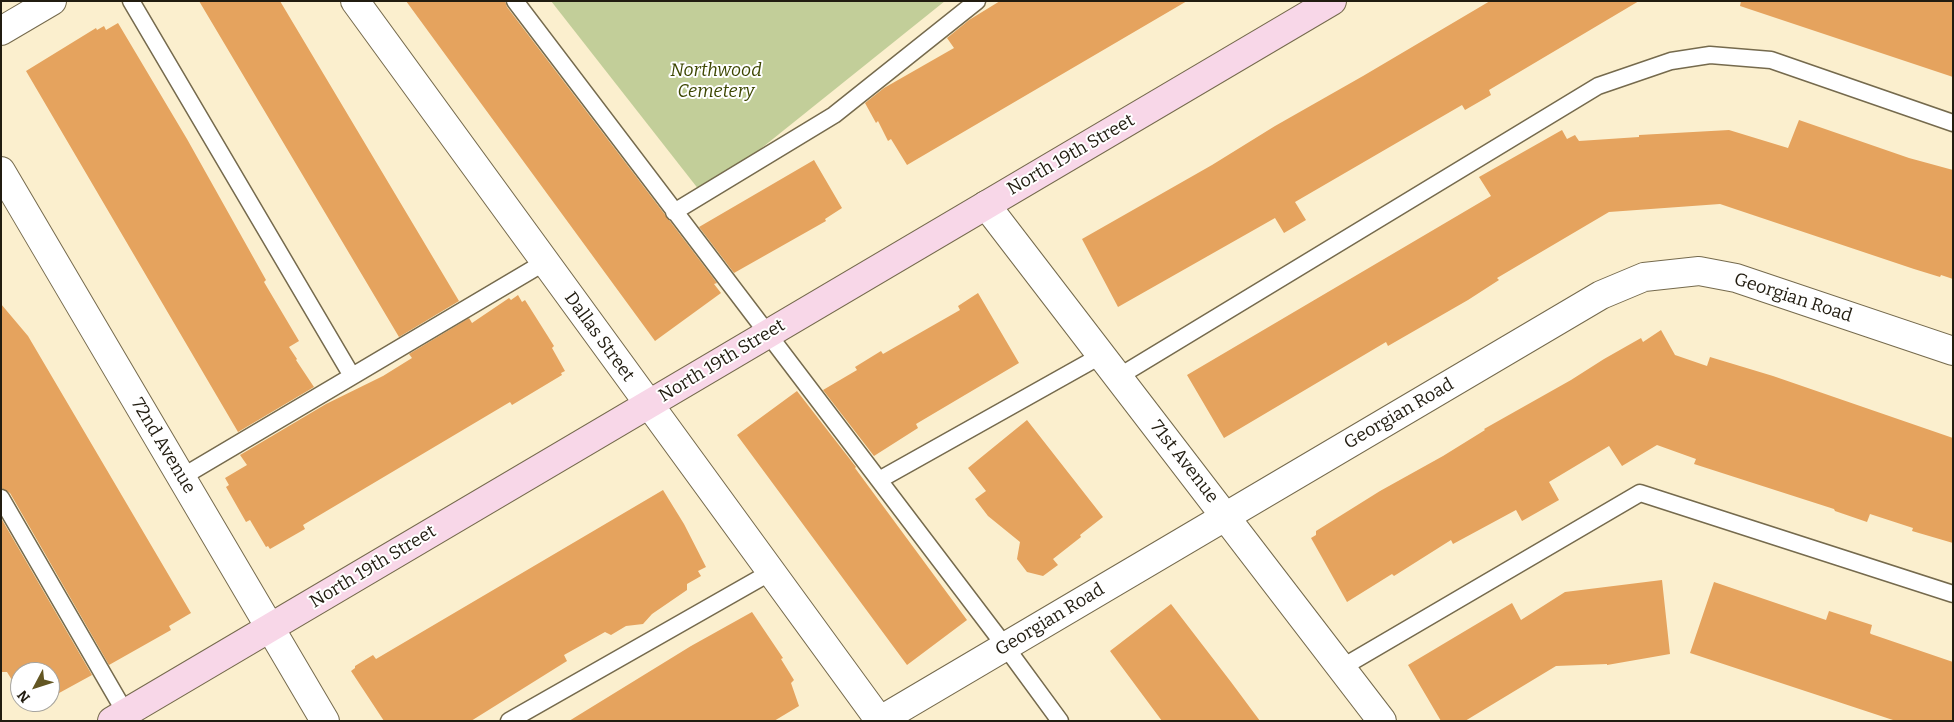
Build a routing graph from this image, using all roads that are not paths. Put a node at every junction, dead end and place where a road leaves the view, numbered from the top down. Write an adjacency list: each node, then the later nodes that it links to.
1 (52, 1): 7 (street)
2 (131, 1): 16 (lane)
3 (355, 1): 12 (street, Dallas Street)
4 (515, 1): 11 (lane)
5 (977, 1): 11 (lane)
6 (1332, 1): 10 (street, North 19th Street)
7 (1, 31)
8 (1953, 122): 17 (lane)
9 (1, 171): 19 (street, 72nd Avenue)
10 (986, 205): 13 (street, North 19th Street); 15 (street, 71st Avenue)
11 (674, 212): 13 (lane)
12 (545, 262): 16 (lane); 18 (street, Dallas Street)
13 (768, 334): 18 (street, North 19th Street); 20 (lane)
14 (1953, 351): 22 (street, Georgian Road)
15 (1102, 355): 17 (street, 71st Avenue); 20 (lane)
16 (352, 376): 19 (lane)
17 (1118, 377): 22 (street, 71st Avenue)
18 (649, 404): 23 (street, Dallas Street); 25 (street, North 19th Street)
19 (182, 477): 25 (street, 72nd Avenue)
20 (879, 480): 26 (lane)
21 (1, 498): 28 (lane)
22 (1226, 516): 26 (street, Georgian Road); 27 (street, 71st Avenue)
23 (771, 572): 30 (lane); 31 (street, Dallas Street)
24 (1953, 594): 27 (lane)
25 (270, 628): 28 (street, North 19th Street); 29 (street, 72nd Avenue)
26 (1005, 646): 31 (street, Georgian Road); 32 (lane)
27 (1342, 668): 33 (street, 71st Avenue)
28 (123, 718)
29 (325, 721)
30 (509, 721)
31 (879, 721)
32 (1060, 721)
33 (1382, 721)

